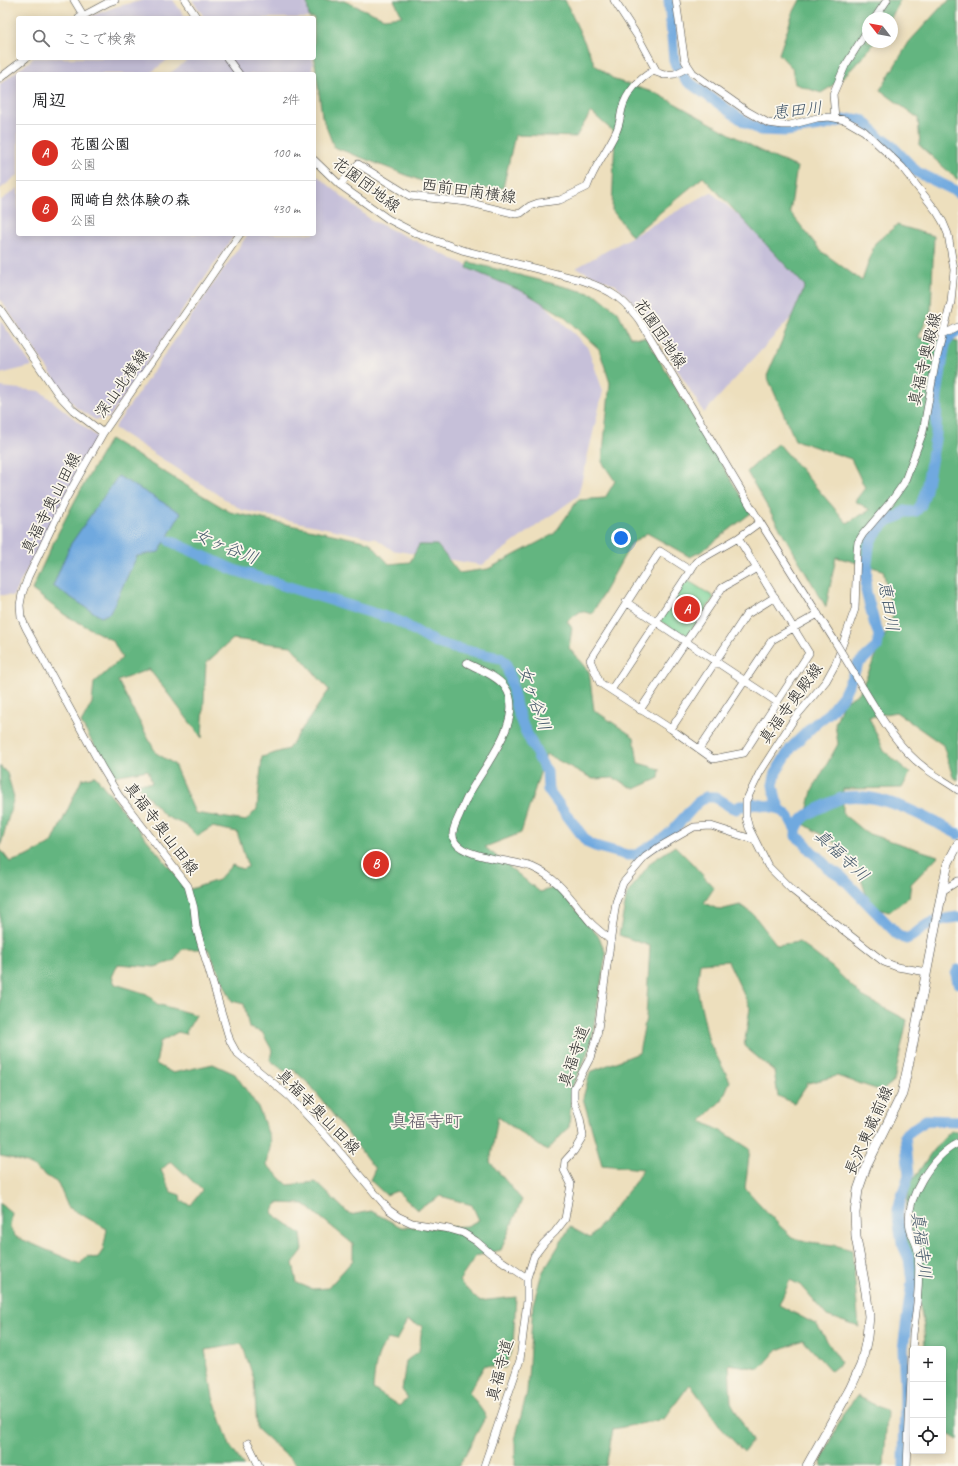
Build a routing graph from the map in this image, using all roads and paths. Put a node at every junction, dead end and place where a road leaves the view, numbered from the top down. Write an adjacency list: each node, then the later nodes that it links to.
1 (74, 0): 8 (street)
2 (115, 0): 8 (street)
3 (185, 0): 9 (street)
4 (614, 0): 15 (street)
5 (676, 0): 13 (street, 真福寺奥殿線)
6 (887, 0): 7 (street)
7 (879, 12)
8 (81, 16)
9 (196, 16)
10 (862, 39): 17 (street)
11 (23, 60): 16 (street)
12 (228, 60): 14 (street)
13 (687, 68): 15 (street); 17 (street, 真福寺奥殿線)
14 (238, 72)
15 (657, 72): 19 (street, 西前田南横線)
16 (0, 78)
17 (835, 118): 23 (street, 真福寺奥殿線)
18 (316, 162): 19 (street, 花園団地線)
19 (340, 185): 25 (street, 花園団地線)
20 (239, 236): 24 (street, 深山北横線)
21 (0, 309): 24 (street, 深山北横線)
22 (958, 327): 23 (street)
23 (942, 335): 44 (street, 真福寺奥殿線)
24 (104, 433): 51 (street, 真福寺奥山田線)
25 (760, 522): 26 (street); 31 (street, 花園団地線)
26 (738, 538): 27 (street); 28 (street)
27 (757, 568): 29 (street); 34 (street)
28 (691, 571): 30 (street); 32 (street)
29 (775, 597): 33 (street); 35 (street)
30 (626, 602): 32 (street); 38 (street)
31 (818, 614): 33 (street); 43 (street, 花園団地線, bridge)
32 (657, 622): 34 (street); 38 (street)
33 (795, 628): 37 (street); 39 (street)
34 (687, 641): 35 (street); 40 (street)
35 (716, 661): 37 (street); 41 (street)
36 (467, 663): 48 (street)
37 (746, 680): 39 (street); 42 (street)
38 (611, 690): 40 (street)
39 (777, 702): 42 (street)
40 (640, 710): 41 (street)
41 (671, 729): 42 (street)
42 (699, 748)
43 (958, 790)
44 (755, 840): 48 (street, 真福寺道); 49 (street, 真福寺奥殿線)
45 (958, 844): 47 (main road, 長沢東蔵前線)
46 (958, 881): 47 (street)
47 (942, 891): 49 (main road, 長沢東蔵前線)
48 (612, 941): 51 (street, 真福寺道)
49 (927, 972): 55 (main road, 長沢東蔵前線)
50 (958, 1143): 56 (street)
51 (527, 1278): 54 (street, 真福寺道)
52 (248, 1443): 53 (street)
53 (259, 1466)
54 (484, 1466)
55 (807, 1466)
56 (907, 1466)

